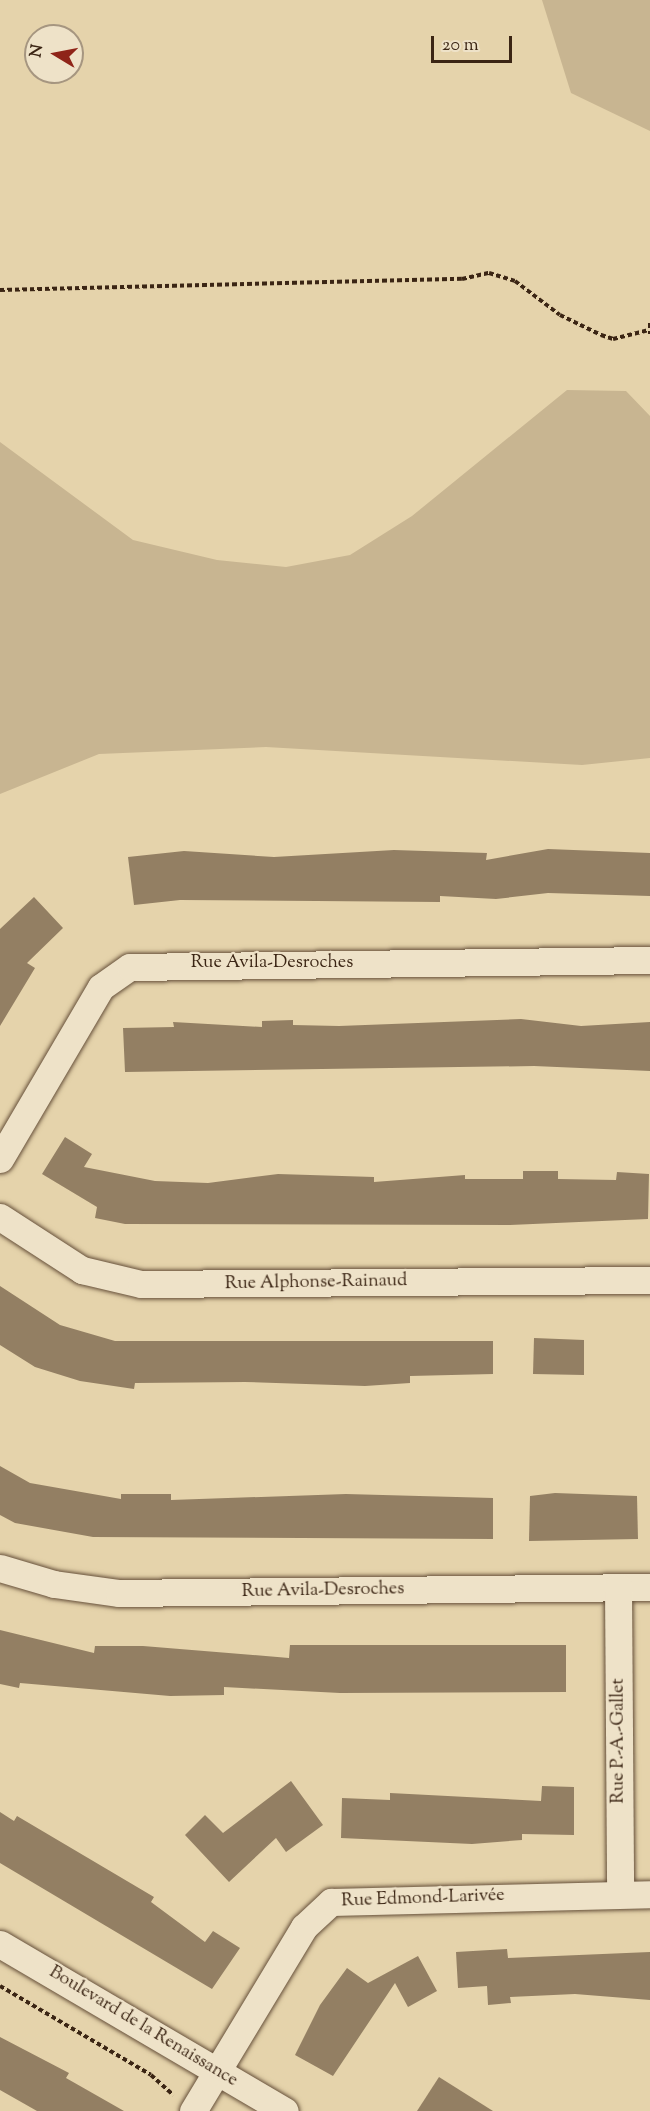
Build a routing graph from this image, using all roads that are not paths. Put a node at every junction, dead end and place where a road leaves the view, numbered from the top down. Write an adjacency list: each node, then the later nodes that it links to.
1 (650, 960): 2 (street, Rue Avila-Desroches)
2 (0, 1159)
3 (0, 1217): 4 (street, Rue Alphonse-Rainaud)
4 (650, 1280)
5 (0, 1568): 6 (street, Rue Avila-Desroches)
6 (618, 1587): 7 (street, Rue Avila-Desroches); 8 (street, Rue P.-A.-Gallet)
7 (650, 1587)
8 (620, 1894): 9 (street, Rue Edmond-Larivée); 11 (street, Rue Edmond-Larivée)
9 (650, 1894)
10 (0, 1944): 11 (street, Boulevard de la Renaissance)
11 (216, 2071): 12 (street, Rue Edmond-Larivée); 13 (street, Boulevard de la Renaissance)
12 (193, 2111)
13 (285, 2111)

